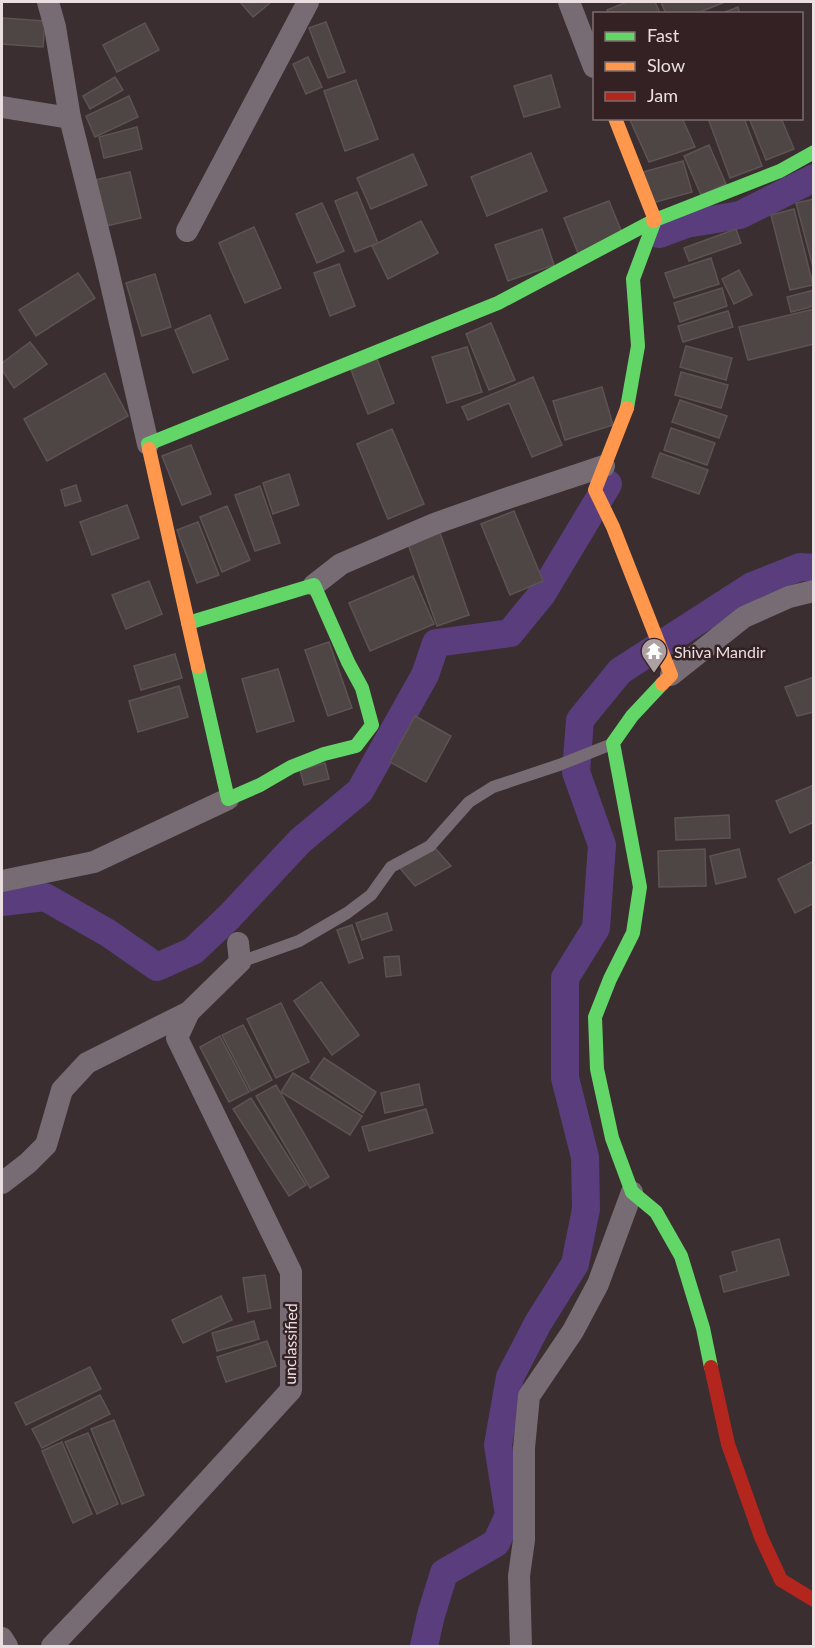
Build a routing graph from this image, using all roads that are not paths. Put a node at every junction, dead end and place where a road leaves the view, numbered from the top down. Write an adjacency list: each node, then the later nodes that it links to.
1 (48, 2): 6 (street)
2 (308, 2): 10 (street)
3 (569, 2): 4 (street)
4 (593, 64)
5 (2, 107): 6 (street)
6 (70, 118): 11 (street)
7 (616, 120): 9 (street)
8 (813, 152): 9 (street)
9 (655, 220): 11 (street); 12 (street)
10 (187, 231)
11 (148, 444): 15 (street)
12 (604, 466): 13 (street); 16 (street)
13 (314, 585): 15 (street); 18 (street)
14 (813, 591): 16 (street)
15 (188, 623): 18 (street)
16 (668, 669): 17 (street)
17 (613, 743): 20 (lane); 23 (street)
18 (228, 799): 19 (street)
19 (2, 881)
20 (239, 952): 21 (street)
21 (189, 1012): 22 (street); 27 (street, unclassified)
22 (2, 1183)
23 (632, 1192): 24 (street); 28 (street)
24 (813, 1600)
25 (2, 1638): 26 (street)
26 (6, 1647)
27 (52, 1647)
28 (521, 1647)

